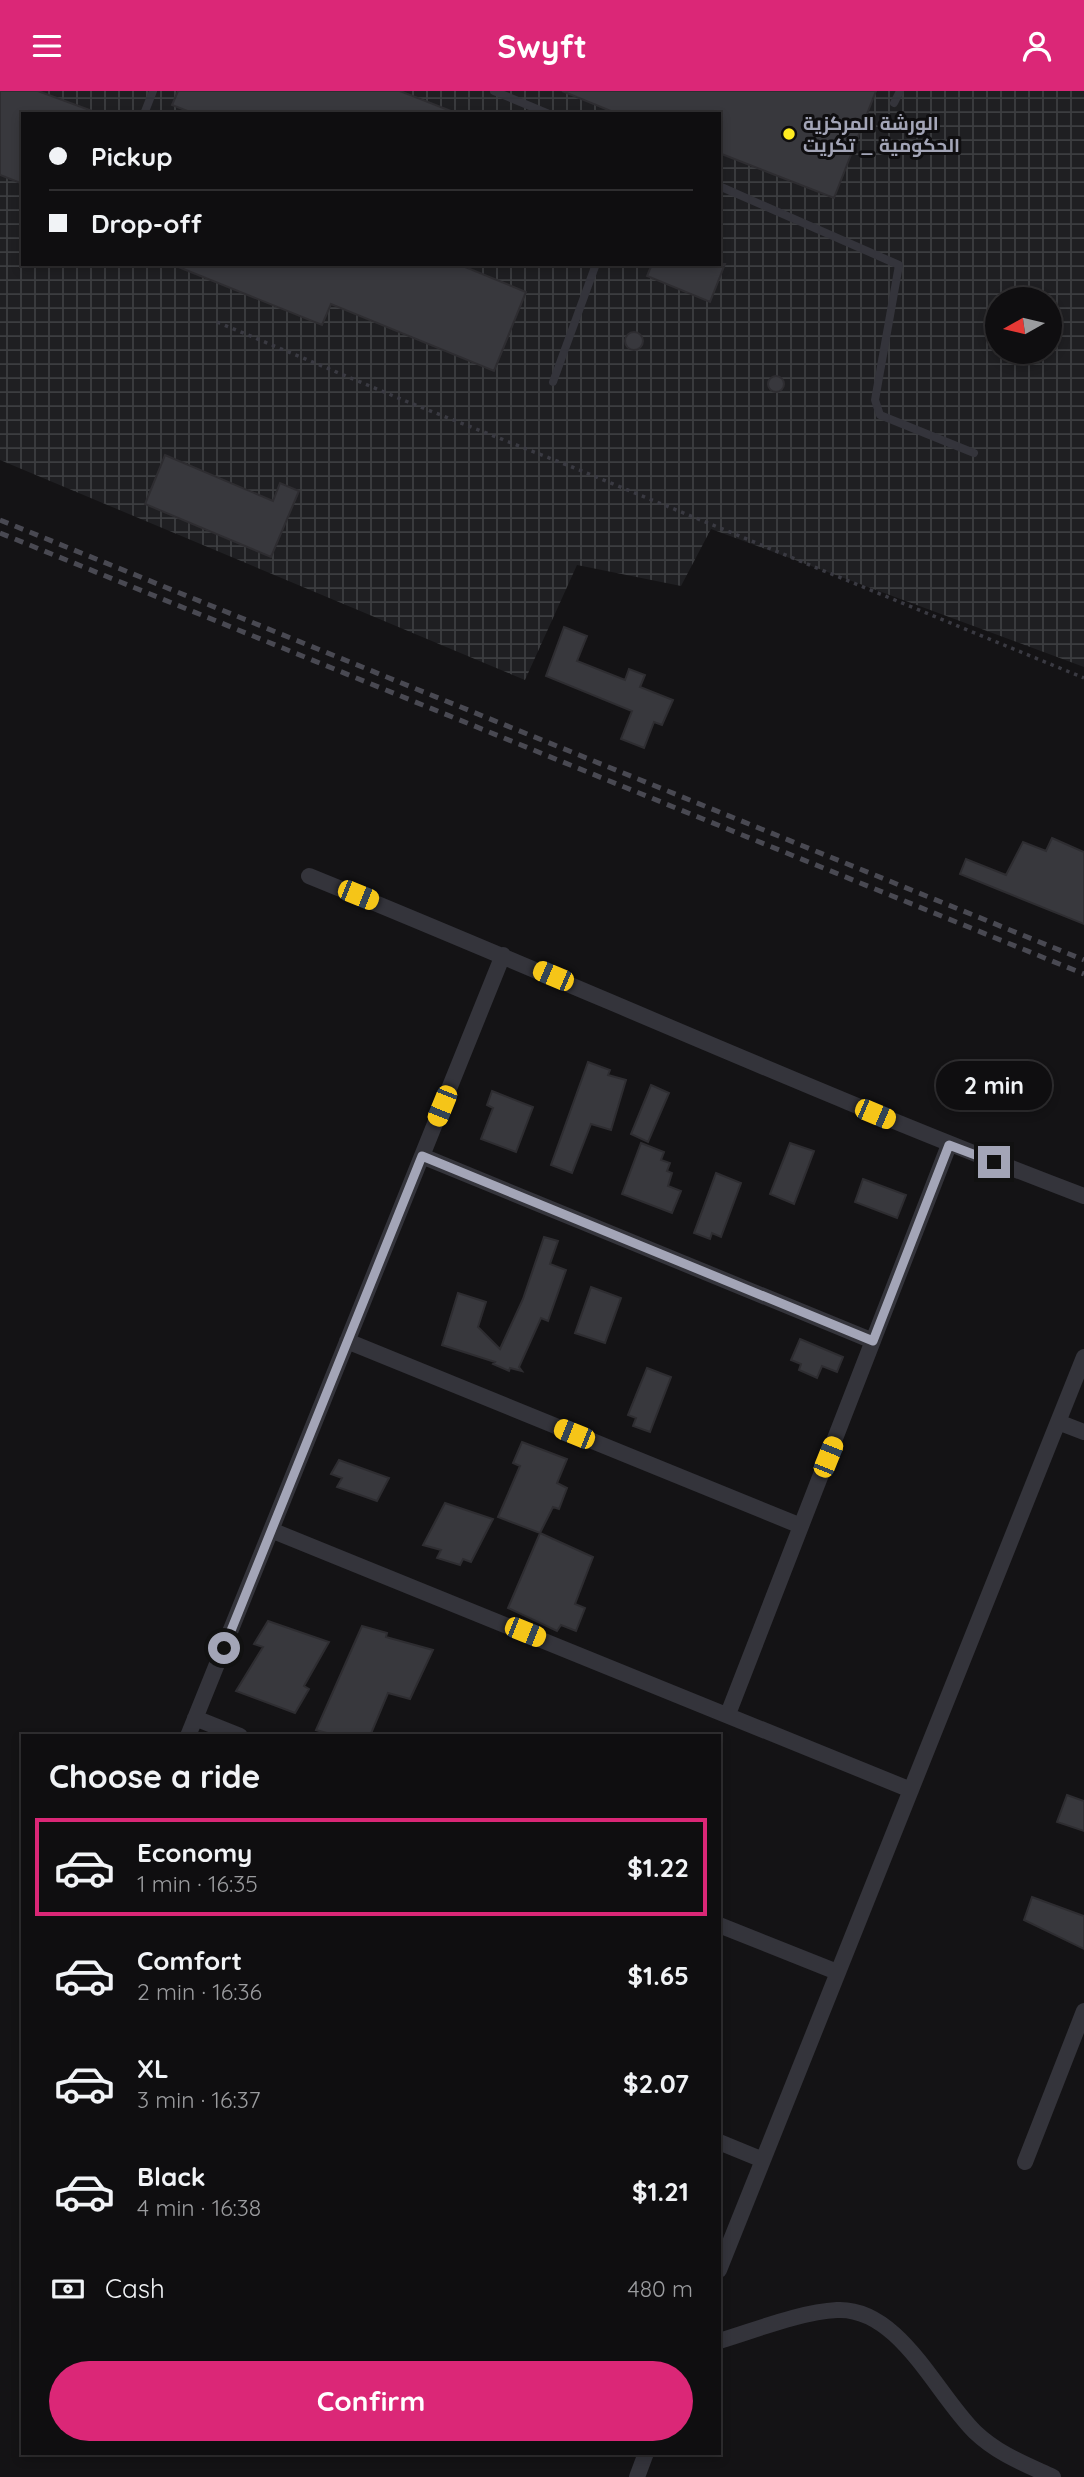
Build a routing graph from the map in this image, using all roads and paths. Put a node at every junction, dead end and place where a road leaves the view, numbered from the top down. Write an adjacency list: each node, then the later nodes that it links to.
1 (153, 91): 5 (lane)
2 (494, 91): 6 (lane)
3 (900, 91): 4 (lane)
4 (894, 103)
5 (145, 112)
6 (544, 112)
7 (721, 187): 11 (lane)
8 (595, 266): 10 (lane)
9 (217, 322): 12 (path)
10 (553, 382)
11 (974, 453)
12 (1084, 678)
13 (309, 876): 14 (street)
14 (503, 955): 15 (street); 16 (street)
15 (949, 1145): 17 (street); 19 (street)
16 (422, 1156): 18 (street); 19 (street)
17 (1084, 1196)
18 (347, 1341): 23 (street); 24 (street)
19 (873, 1341): 23 (street)
20 (1084, 1357): 21 (street)
21 (1058, 1422): 22 (street); 29 (street)
22 (1084, 1432)
23 (801, 1526): 25 (street)
24 (271, 1530): 25 (street); 26 (street)
25 (728, 1714): 29 (street)
26 (195, 1718): 27 (street); 28 (street)
27 (189, 1734)
28 (235, 1734)
29 (911, 1790): 31 (street)
30 (721, 1927): 31 (street)
31 (837, 1972): 34 (street)
32 (1084, 2011): 35 (street)
33 (721, 2144): 34 (street)
34 (763, 2160): 36 (street)
35 (1025, 2162)
36 (721, 2265)
37 (721, 2340): 40 (street)
38 (645, 2455): 39 (street)
39 (637, 2477)
40 (1053, 2477)

